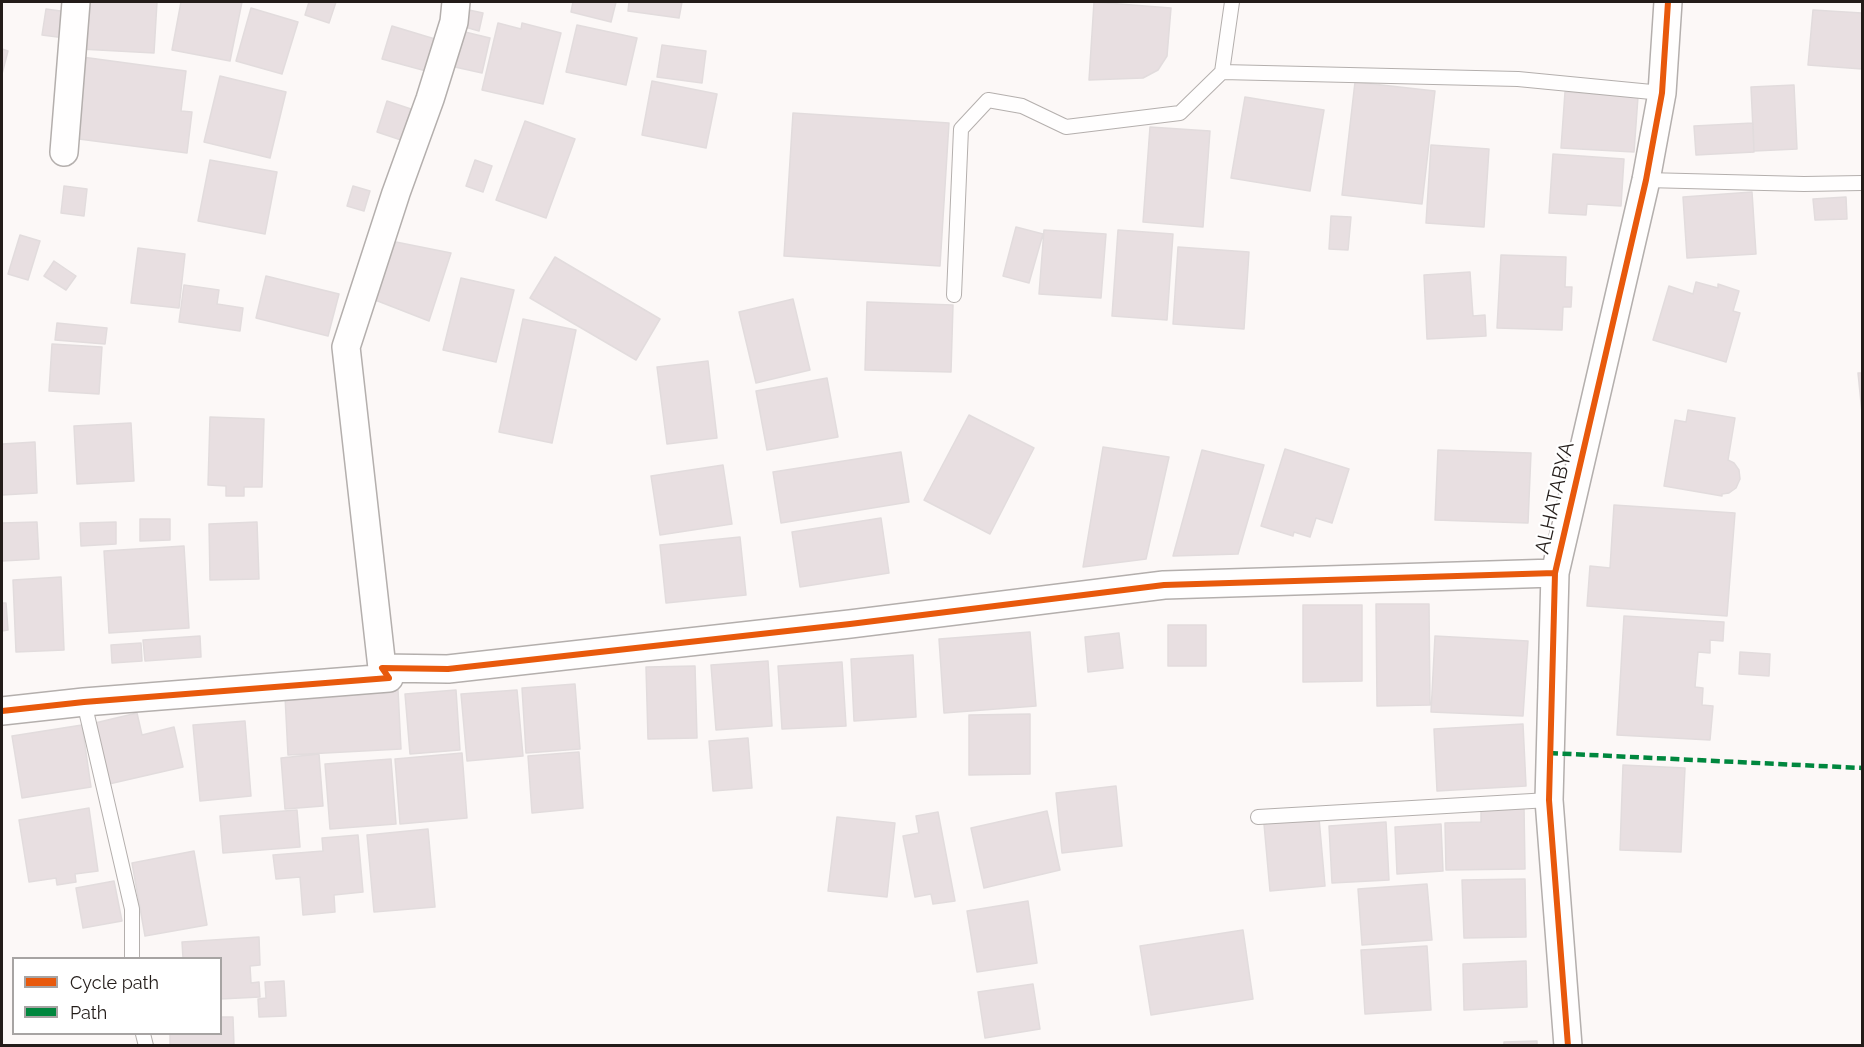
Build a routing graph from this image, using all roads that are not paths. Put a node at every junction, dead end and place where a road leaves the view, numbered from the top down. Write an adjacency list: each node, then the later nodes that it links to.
1 (76, 2): 7 (street)
2 (456, 2): 12 (street)
3 (1233, 2): 5 (lane)
4 (1668, 2): 6 (street, ALHATABYA)
5 (1222, 72): 6 (lane); 10 (lane)
6 (1662, 93): 8 (street, ALHATABYA)
7 (64, 152)
8 (1646, 180): 9 (lane); 11 (street, ALHATABYA)
9 (1863, 183)
10 (954, 295)
11 (1555, 573): 12 (street); 15 (street, ALHATABYA)
12 (382, 669): 13 (street)
13 (84, 702): 14 (street); 17 (lane)
14 (2, 711)
15 (1549, 800): 16 (lane); 18 (street, ALHATABYA)
16 (1258, 817)
17 (132, 957)
18 (1568, 1046)

